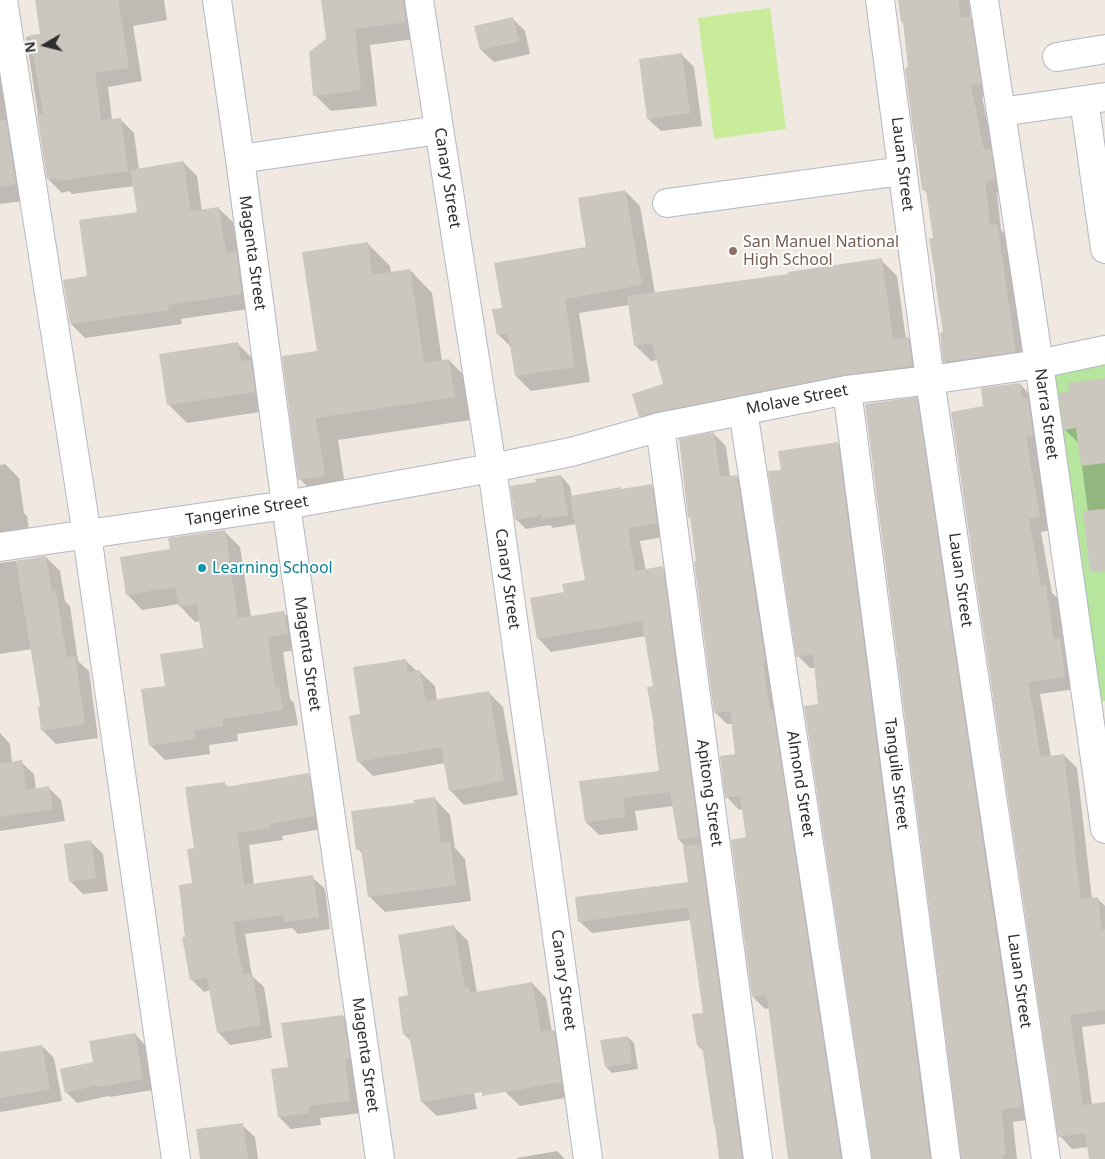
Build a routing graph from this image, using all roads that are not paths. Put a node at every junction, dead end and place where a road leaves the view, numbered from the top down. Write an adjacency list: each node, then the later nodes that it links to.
1 (3, 0): 23 (street)
2 (218, 0): 11 (street, Magenta Street)
3 (419, 0): 10 (street, Canary Street)
4 (880, 0): 12 (street, Lauan Street)
5 (984, 0): 9 (street, Narra Street)
6 (1105, 49): 7 (street)
7 (1056, 57)
8 (1094, 98): 9 (street); 14 (street)
9 (1001, 112): 16 (street, Narra Street)
10 (440, 130): 11 (street); 21 (street, Canary Street)
11 (240, 159): 22 (street, Magenta Street)
12 (902, 171): 13 (street); 17 (street, Lauan Street)
13 (667, 204)
14 (1105, 249)
15 (1105, 350): 16 (street, Molave Street)
16 (1039, 364): 17 (street, Molave Street); 25 (street, Narra Street)
17 (930, 380): 18 (street, Molave Street); 32 (street, Lauan Street)
18 (847, 390): 19 (street, Molave Street); 31 (street, Tanguile Street)
19 (743, 410): 20 (street, Molave Street); 30 (street, Almond Street)
20 (660, 427): 21 (street, Molave Street); 29 (street, Apitong Street)
21 (492, 468): 22 (street, Tangerine Street); 28 (street, Canary Street)
22 (286, 506): 23 (street, Tangerine Street); 27 (street, Magenta Street)
23 (87, 535): 24 (street, Tangerine Street); 26 (street)
24 (0, 547)
25 (1105, 829)
26 (176, 1159)
27 (380, 1159)
28 (588, 1159)
29 (758, 1159)
30 (858, 1159)
31 (946, 1159)
32 (1046, 1159)

